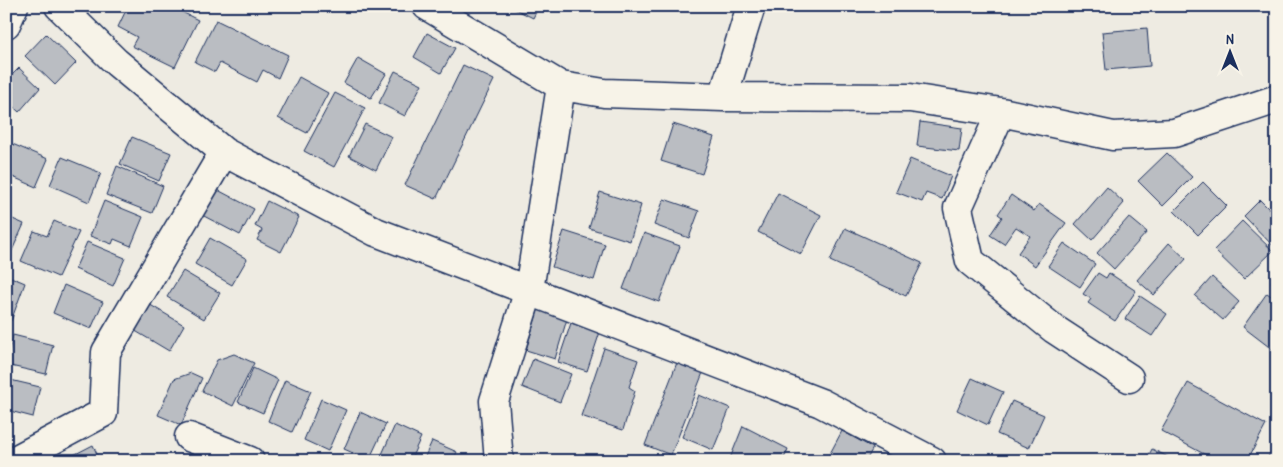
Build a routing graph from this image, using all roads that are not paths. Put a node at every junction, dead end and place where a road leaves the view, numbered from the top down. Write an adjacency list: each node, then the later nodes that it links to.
1 (14, 6): 5 (street)
2 (60, 6): 10 (street)
3 (427, 6): 6 (street)
4 (751, 6): 7 (street)
5 (6, 24)
6 (561, 86): 7 (street); 11 (street)
7 (722, 97): 9 (street)
8 (1277, 99): 9 (street)
9 (1000, 112): 12 (street)
10 (224, 152): 11 (street); 14 (street)
11 (528, 290): 16 (street); 17 (street)
12 (1129, 378)
13 (188, 437): 15 (street)
14 (13, 461)
15 (250, 461)
16 (499, 461)
17 (932, 461)

